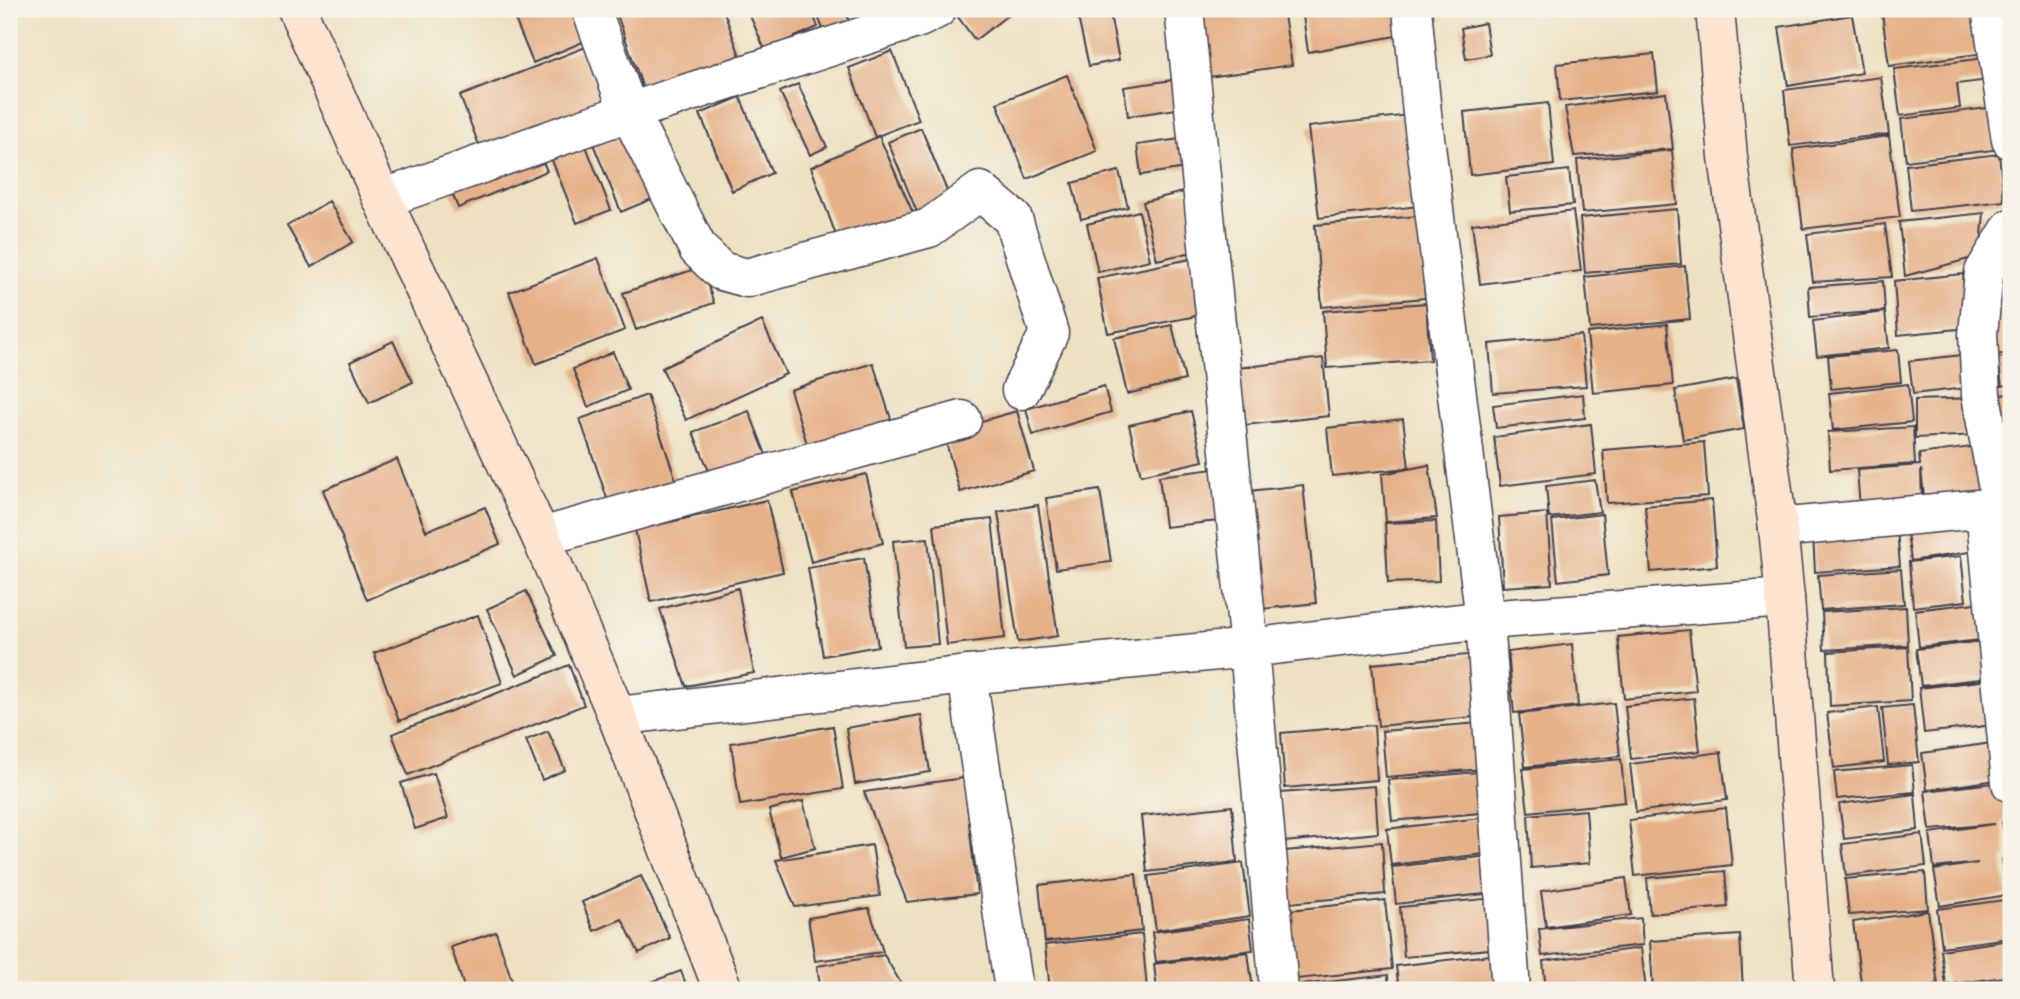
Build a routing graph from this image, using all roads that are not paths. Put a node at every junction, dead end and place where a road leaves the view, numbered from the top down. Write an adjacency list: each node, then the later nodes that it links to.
1 (297, 9): 10 (main road)
2 (591, 9): 8 (street)
3 (937, 9): 8 (street)
4 (1184, 9): 19 (street)
5 (1412, 9): 18 (street)
6 (1715, 9): 15 (main road)
7 (1991, 9): 9 (street)
8 (629, 112): 10 (street); 12 (street)
9 (2011, 140)
10 (383, 200): 16 (main road)
11 (2011, 228): 14 (street)
12 (1021, 390)
13 (962, 420): 16 (street)
14 (1999, 507): 15 (street); 22 (street)
15 (1778, 528): 17 (main road)
16 (541, 537): 21 (main road)
17 (1785, 598): 18 (street); 27 (main road)
18 (1485, 620): 19 (street); 26 (street)
19 (1249, 648): 20 (street); 25 (street)
20 (967, 675): 21 (street); 24 (street)
21 (617, 716): 23 (main road)
22 (2011, 783)
23 (723, 990)
24 (1014, 990)
25 (1279, 990)
26 (1511, 990)
27 (1815, 990)

